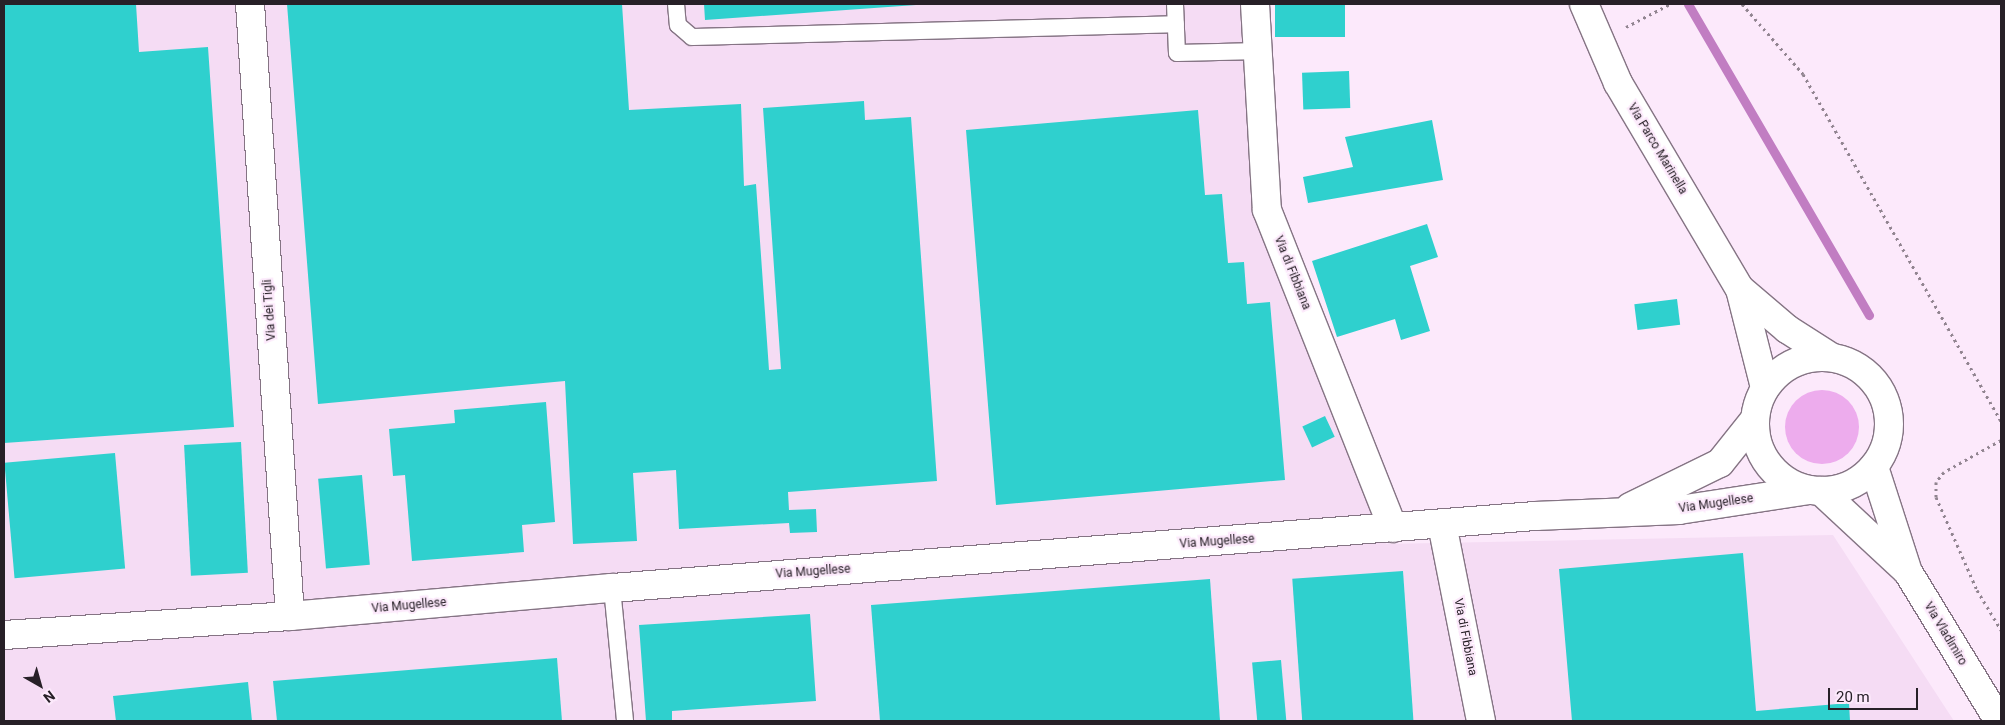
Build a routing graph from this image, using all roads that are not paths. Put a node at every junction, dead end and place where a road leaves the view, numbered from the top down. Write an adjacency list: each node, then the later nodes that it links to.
1 (250, 4): 19 (street, Via dei Tigli)
2 (676, 4): 6 (lane)
3 (1175, 4): 6 (lane)
4 (1254, 4): 7 (street, Via di Fibbiana)
5 (1584, 4): 8 (street, Via Parco Marinella)
6 (1176, 24): 7 (lane)
7 (1260, 51): 16 (street, Via di Fibbiana)
8 (1740, 289): 9 (street, Via Parco Marinella); 10 (street, Via Parco Marinella)
9 (1831, 357): 10 (street); 12 (street)
10 (1765, 388): 11 (street)
11 (1755, 419): 13 (street); 14 (street, Via Mugellese)
12 (1874, 467): 13 (street); 17 (street, Via Vladimiro)
13 (1815, 490): 14 (street, Via Mugellese); 17 (street, Via Vladimiro)
14 (1622, 511): 15 (street, Via Mugellese)
15 (1442, 524): 16 (street, Via Mugellese); 22 (street, Via di Fibbiana)
16 (1393, 528): 18 (street, Via Mugellese)
17 (1908, 572): 23 (street, Via Vladimiro)
18 (612, 588): 19 (street, Via Mugellese); 21 (lane)
19 (290, 616): 20 (street, Via Mugellese)
20 (4, 635)
21 (625, 721)
22 (1481, 721)
23 (1999, 721)

